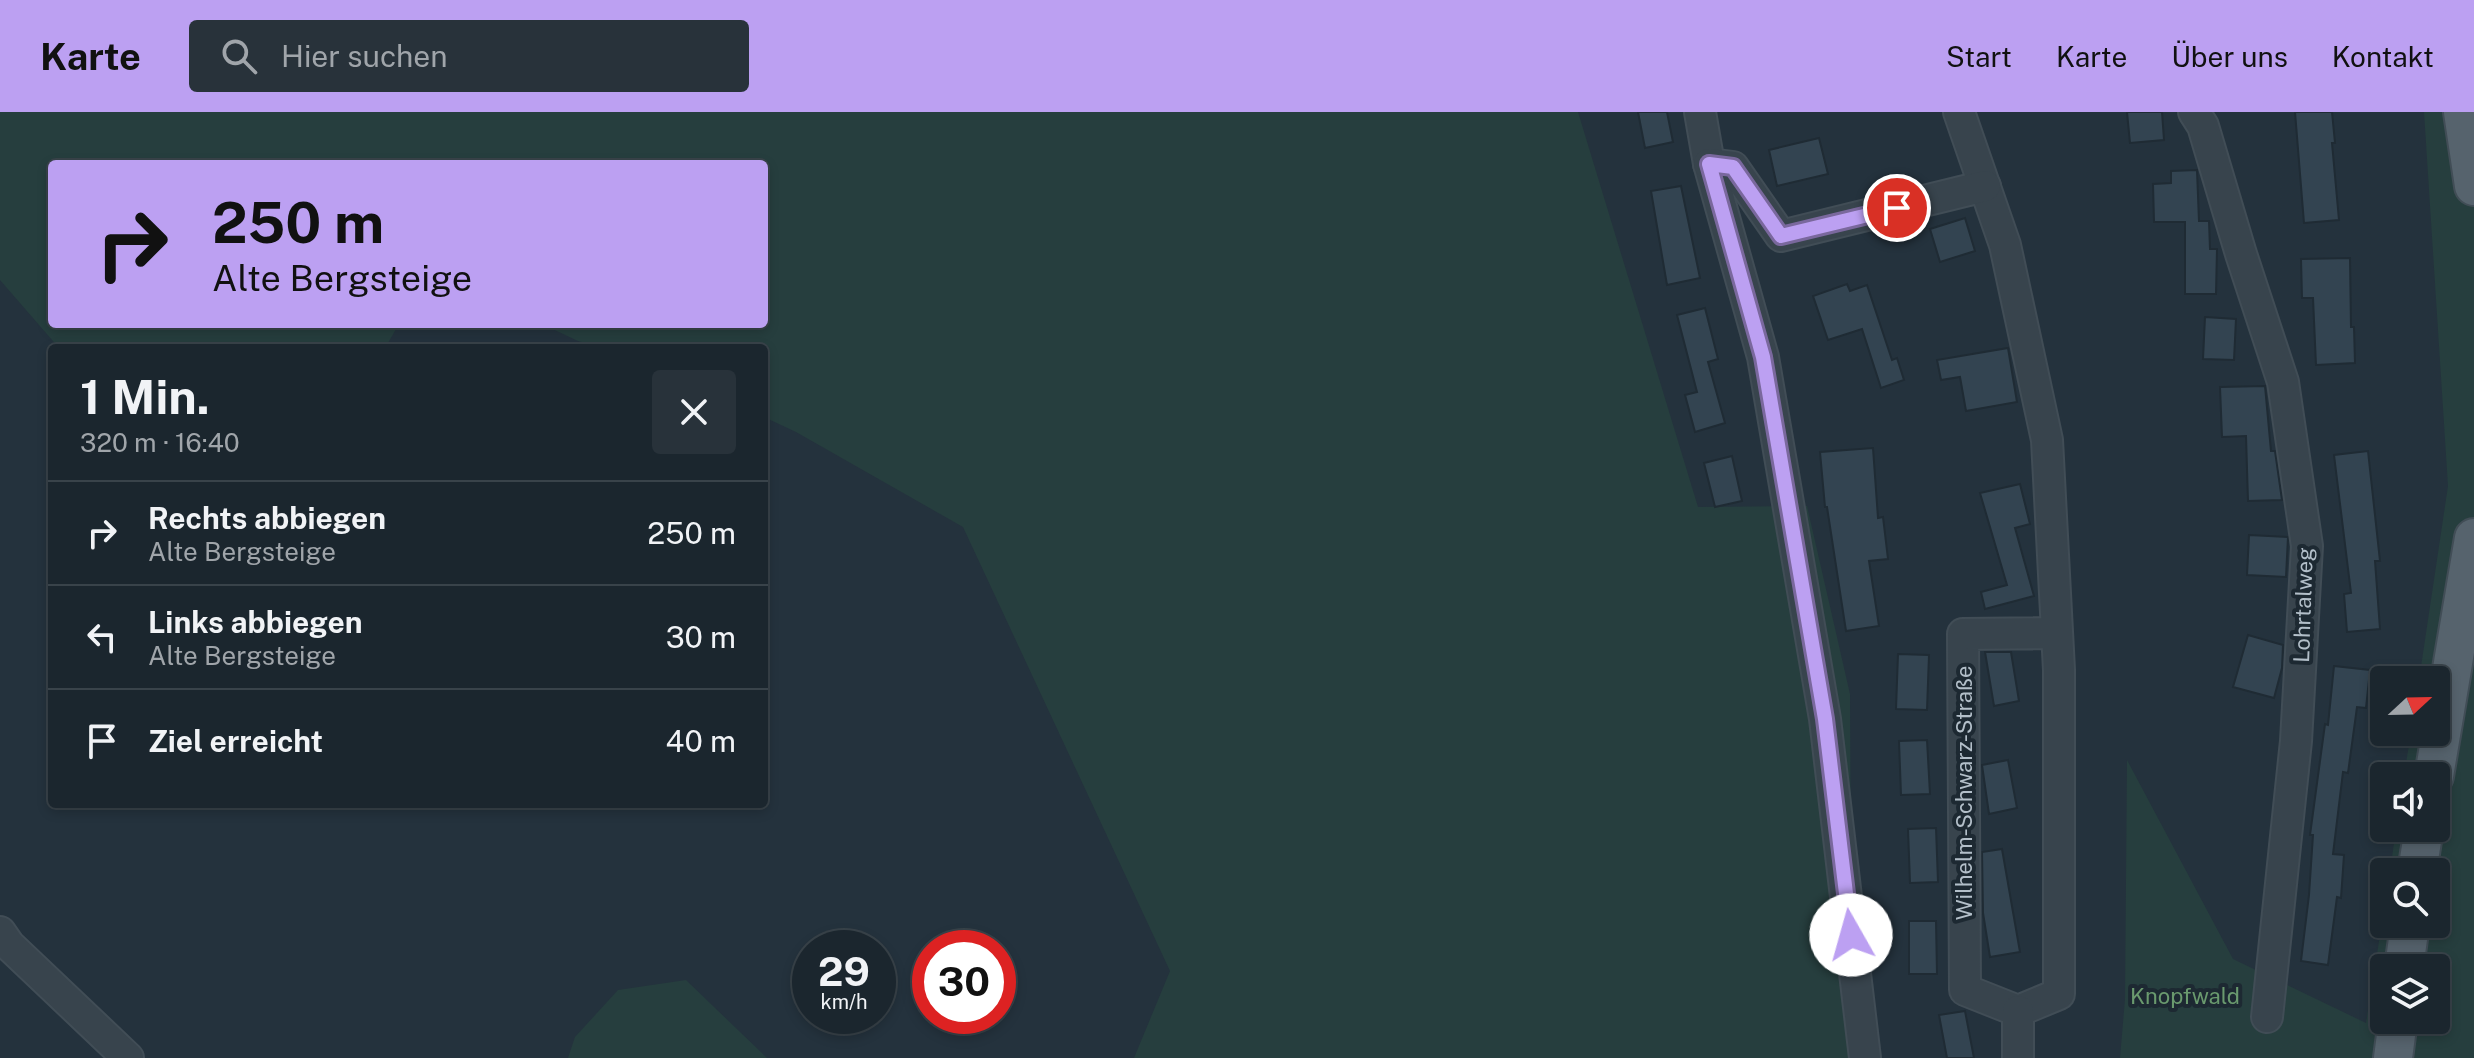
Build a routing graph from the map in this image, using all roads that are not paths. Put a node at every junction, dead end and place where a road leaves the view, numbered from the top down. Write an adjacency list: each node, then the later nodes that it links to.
1 (1700, 112): 5 (street)
2 (1959, 112): 6 (street)
3 (2463, 112): 7 (main road)
4 (2203, 117): 13 (street, Lohrtalweg)
5 (1709, 164): 6 (street); 16 (street)
6 (1985, 186): 9 (street)
7 (2474, 186)
8 (2474, 538): 10 (main road)
9 (2057, 633): 12 (street); 12 (street, Wilhelm-Schwarz-Straße)
10 (2436, 762)
11 (0, 932): 15 (street)
12 (2018, 1011): 17 (street)
13 (2267, 1017)
14 (2396, 1034): 18 (main road)
15 (128, 1058)
16 (1865, 1058)
17 (2018, 1058)
18 (2393, 1058)

